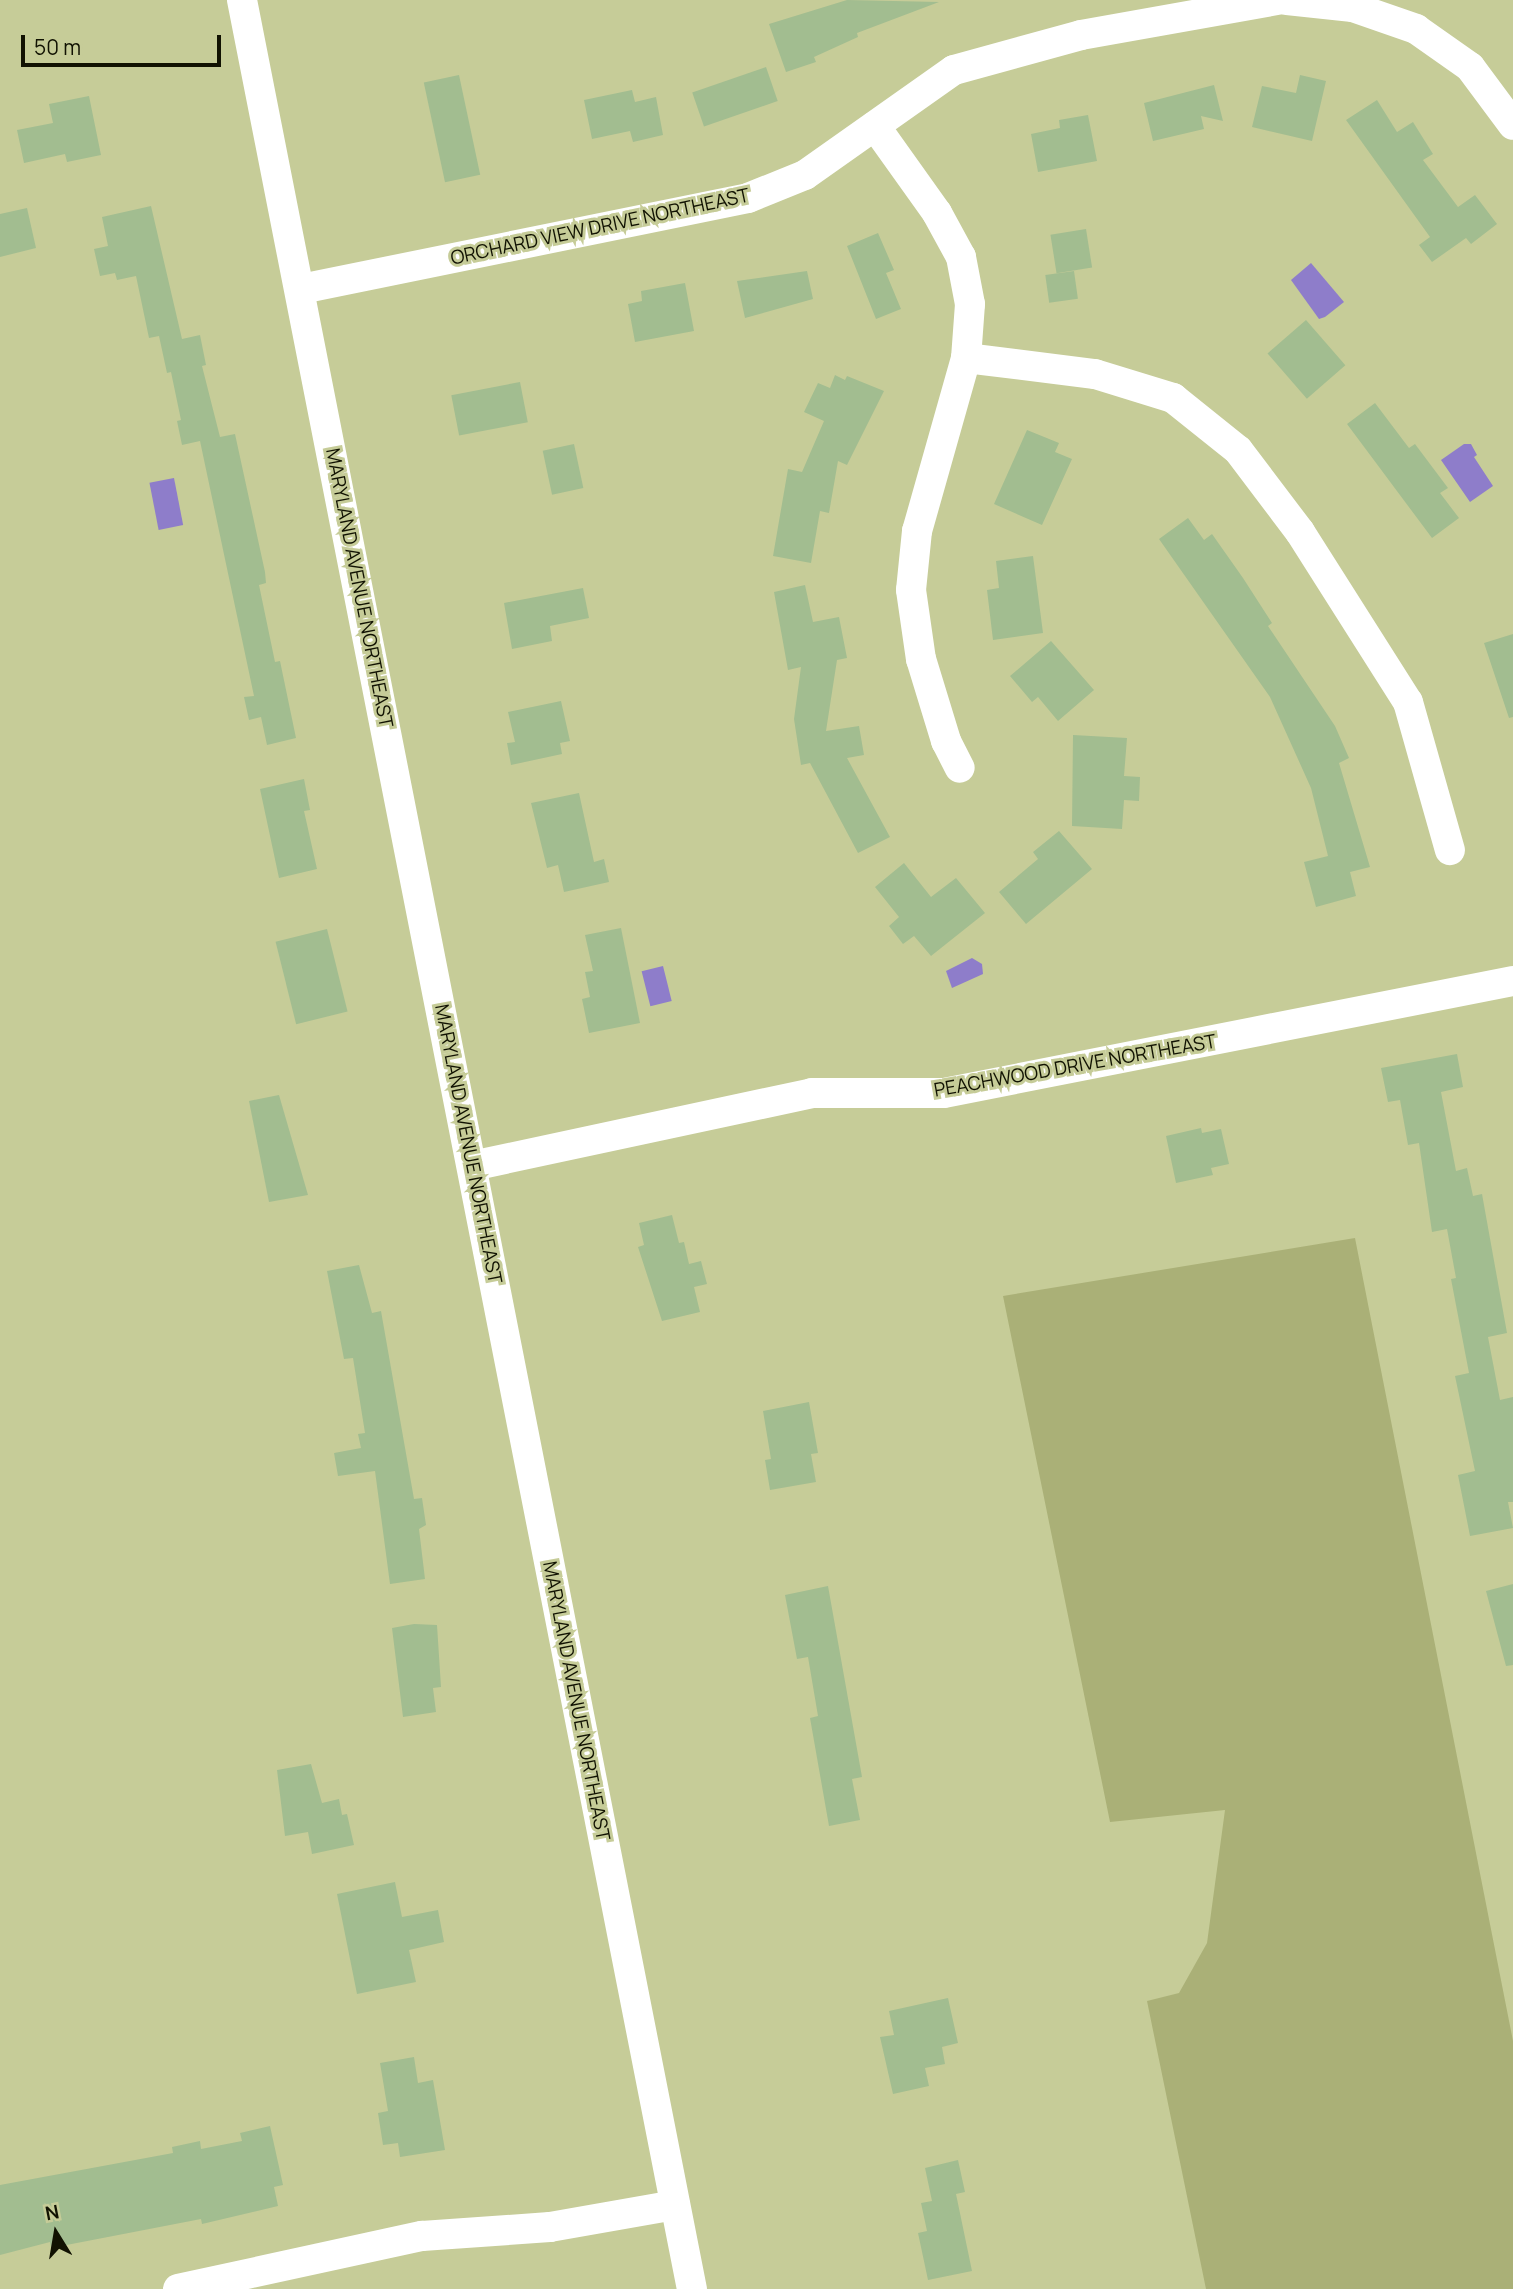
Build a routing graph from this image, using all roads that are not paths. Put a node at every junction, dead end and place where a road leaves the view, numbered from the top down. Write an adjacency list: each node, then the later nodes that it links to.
1 (242, 0): 6 (street, MARYLAND AVENUE NORTHEAST)
2 (1277, 0): 5 (street, ORCHARD VIEW DRIVE NORTHEAST)
3 (1287, 0): 4 (street)
4 (1513, 125)
5 (875, 126): 6 (street, ORCHARD VIEW DRIVE NORTHEAST); 7 (street)
6 (302, 289): 11 (street, MARYLAND AVENUE NORTHEAST)
7 (966, 358): 8 (street); 9 (street)
8 (960, 768)
9 (1450, 850)
10 (1513, 981): 11 (street, PEACHWOOD DRIVE NORTHEAST)
11 (472, 1166): 12 (street, MARYLAND AVENUE NORTHEAST)
12 (676, 2205): 13 (street); 14 (street, MARYLAND AVENUE NORTHEAST)
13 (178, 2289)
14 (692, 2289)

